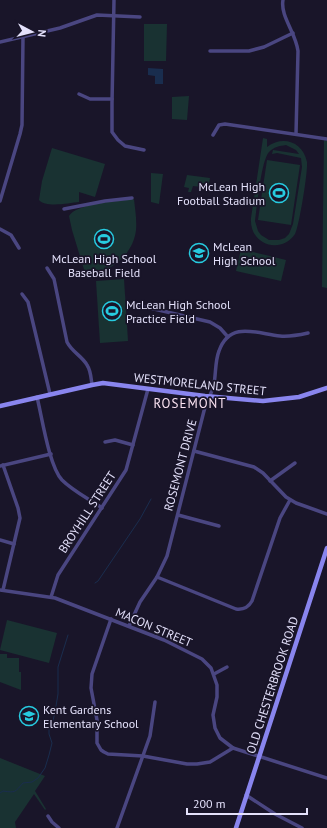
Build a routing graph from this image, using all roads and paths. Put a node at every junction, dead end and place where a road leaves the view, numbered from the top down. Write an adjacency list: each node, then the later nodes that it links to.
1 (114, 0): 3 (street)
2 (284, 0): 5 (street)
3 (113, 15): 4 (street); 6 (street); 10 (street)
4 (140, 17)
5 (293, 33): 8 (street); 11 (street)
6 (23, 37): 7 (street); 16 (street)
7 (0, 42)
8 (210, 51)
9 (79, 94): 10 (street)
10 (112, 99): 14 (street)
11 (296, 134): 12 (street); 13 (street)
12 (213, 135)
13 (327, 139)
14 (144, 150)
15 (132, 198): 17 (street)
16 (0, 201)
17 (64, 209)
18 (0, 229): 19 (street)
19 (19, 248)
20 (48, 268): 25 (street)
21 (22, 294): 28 (street)
22 (137, 305): 24 (street)
23 (308, 333): 24 (street)
24 (228, 337): 30 (street, ROSEMONT DRIVE)
25 (92, 385): 27 (main road, WESTMORELAND STREET); 28 (main road, WESTMORELAND STREET)
26 (327, 388): 30 (main road, WESTMORELAND STREET)
27 (148, 389): 30 (main road, WESTMORELAND STREET); 33 (street, BROYHILL STREET)
28 (50, 394): 29 (main road, WESTMORELAND STREET)
29 (37, 397): 31 (main road, WESTMORELAND STREET); 35 (street)
30 (209, 397): 34 (street, ROSEMONT DRIVE)
31 (0, 406)
32 (105, 442): 33 (street)
33 (133, 445): 40 (street, BROYHILL STREET)
34 (194, 451): 38 (street); 42 (street, ROSEMONT DRIVE)
35 (50, 454): 37 (street); 40 (street)
36 (295, 463): 38 (street)
37 (2, 466): 45 (street)
38 (270, 481): 39 (street)
39 (290, 500): 41 (street); 47 (street)
40 (102, 508): 49 (street, BROYHILL STREET)
41 (327, 514)
42 (178, 515): 43 (street); 47 (street, ROSEMONT DRIVE)
43 (219, 526)
44 (0, 540): 45 (street)
45 (14, 544): 48 (street)
46 (327, 548): 59 (main road, OLD CHESTERBROOK ROAD)
47 (157, 577): 51 (street, ROSEMONT DRIVE)
48 (2, 590): 49 (street, MACON STREET)
49 (51, 597): 50 (street, MACON STREET)
50 (111, 619): 51 (street, MACON STREET); 56 (street)
51 (129, 626): 53 (street, MACON STREET)
52 (227, 667): 53 (street)
53 (214, 674): 55 (street)
54 (155, 702): 58 (street)
55 (233, 748): 58 (street); 59 (street)
56 (101, 750): 57 (street); 58 (street)
57 (97, 754)
58 (143, 756): 64 (street)
59 (258, 757): 60 (street); 61 (main road, OLD CHESTERBROOK ROAD)
60 (327, 778)
61 (246, 795): 65 (main road, OLD CHESTERBROOK ROAD); 66 (street)
62 (48, 816): 63 (street)
63 (59, 828)
64 (117, 828)
65 (236, 828)
66 (302, 828)

